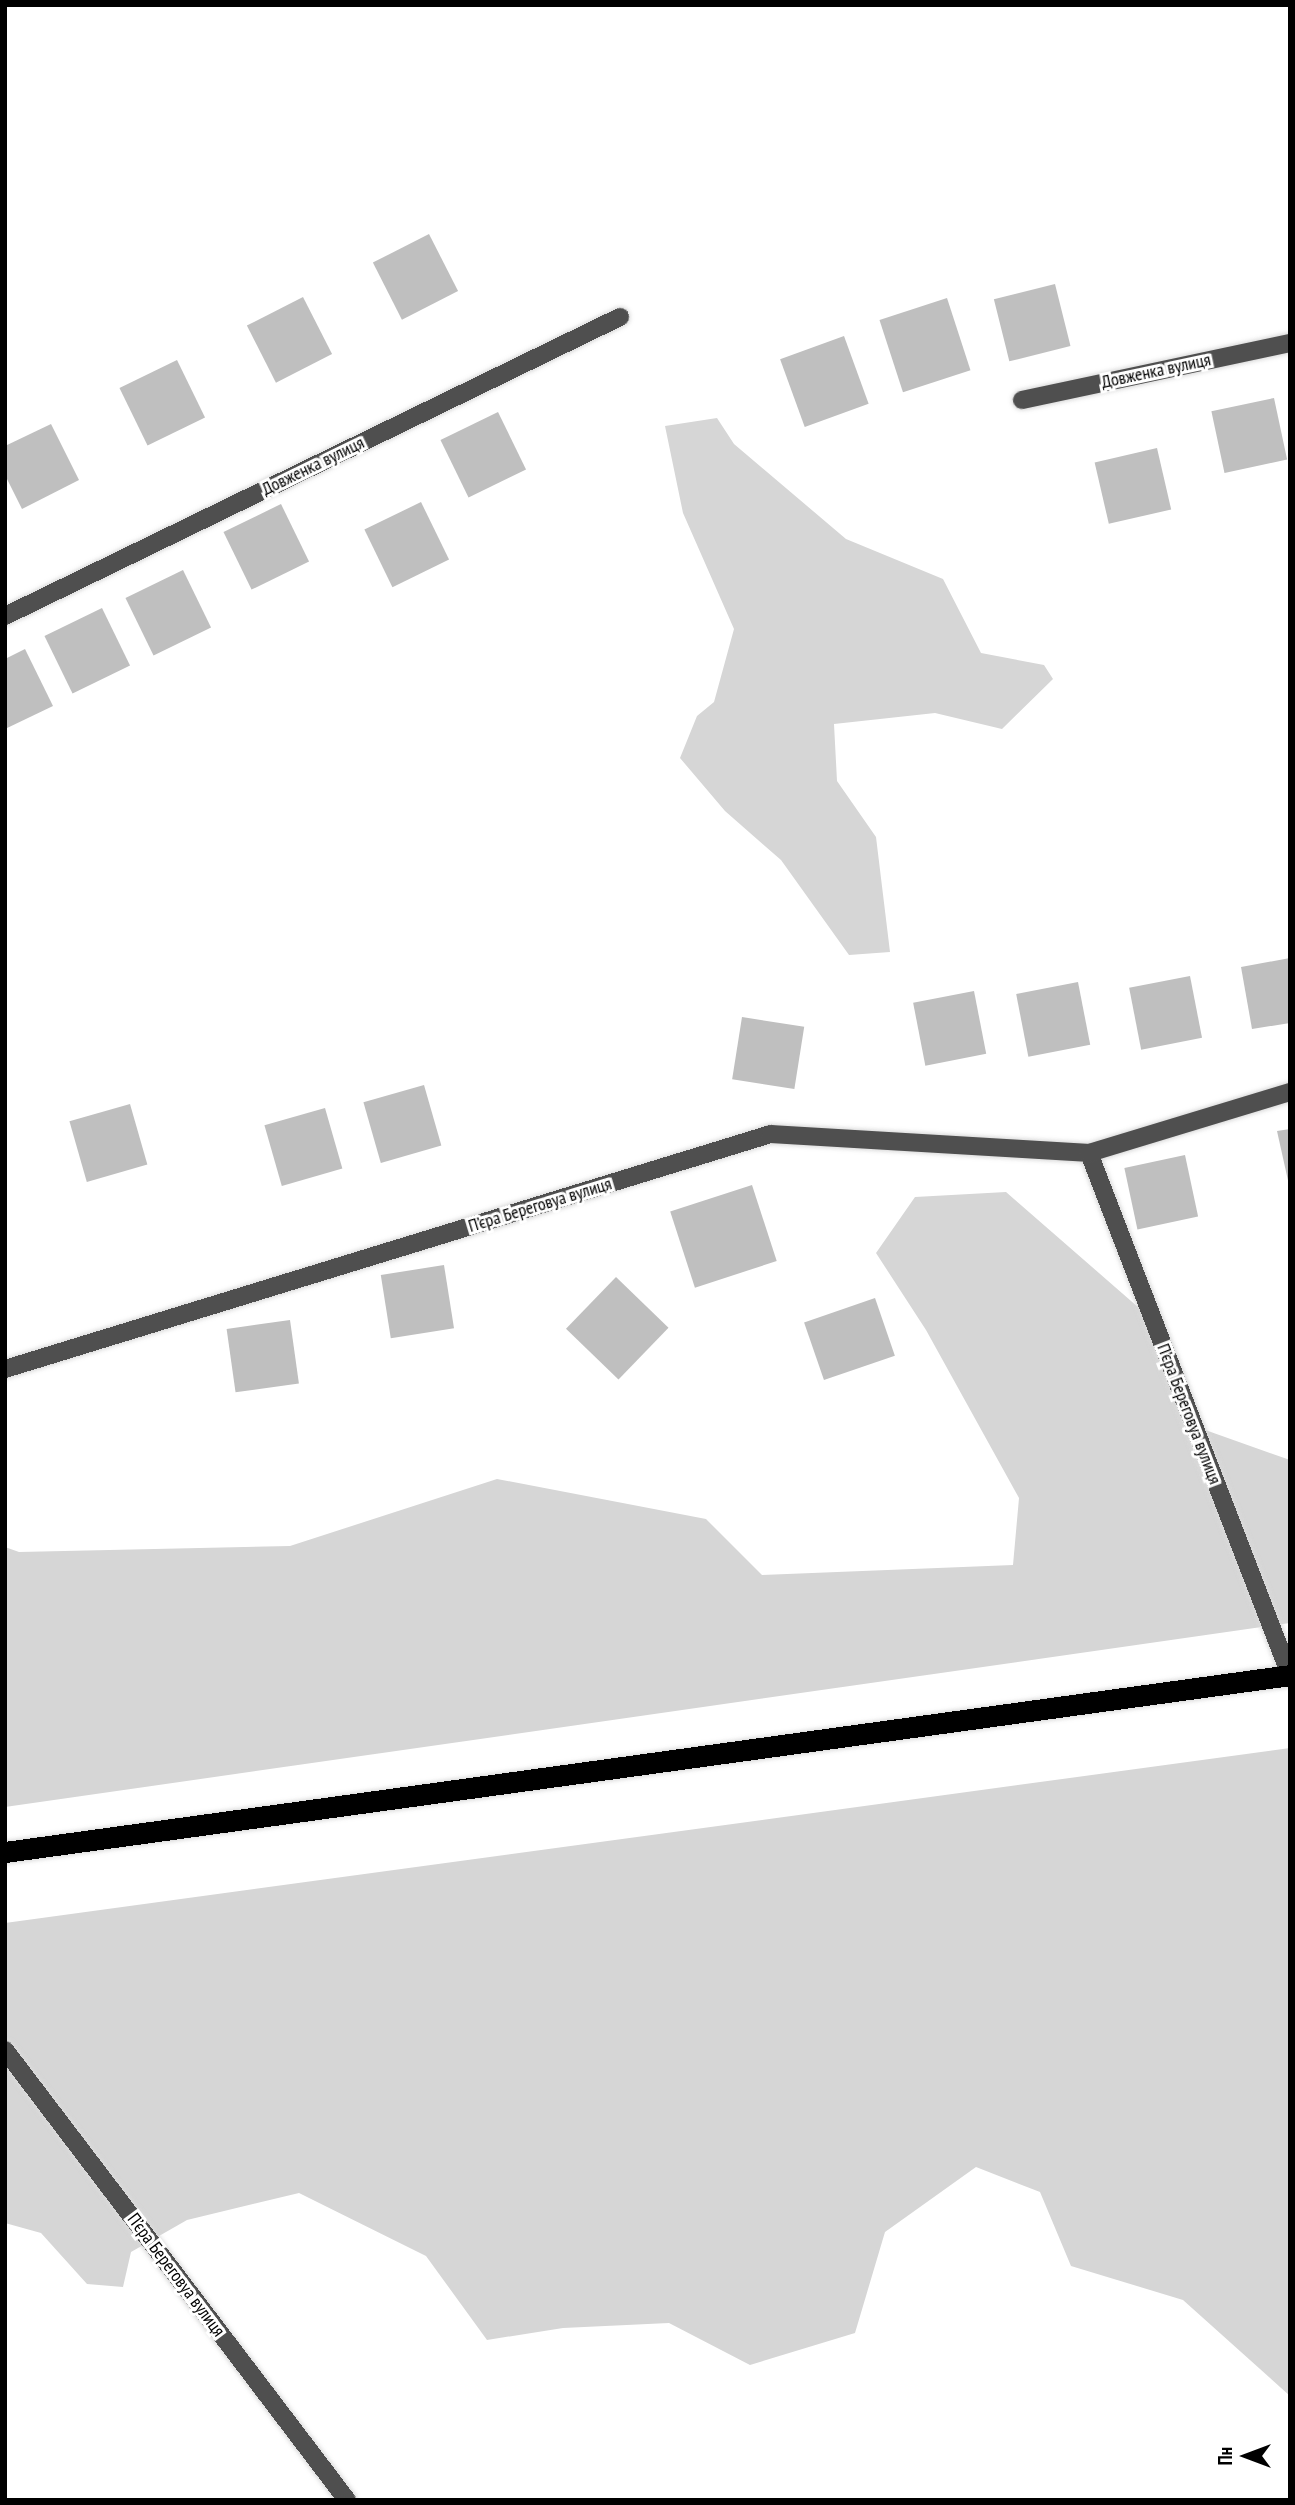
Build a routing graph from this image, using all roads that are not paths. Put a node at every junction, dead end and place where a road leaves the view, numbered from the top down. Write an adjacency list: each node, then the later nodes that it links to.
1 (620, 317): 4 (street, Довженка вулиця)
2 (1290, 343): 3 (street, Довженка вулиця)
3 (1022, 400)
4 (5, 616)
5 (1290, 1092): 6 (street, П’єра Береговуа вулиця)
6 (1089, 1153): 7 (street, П’єра Береговуа вулиця); 8 (street, П’єра Береговуа вулиця)
7 (5, 1369)
8 (1290, 1675): 9 (highway)
9 (5, 1852)
10 (5, 2050): 11 (street, П’єра Береговуа вулиця)
11 (347, 2500)

